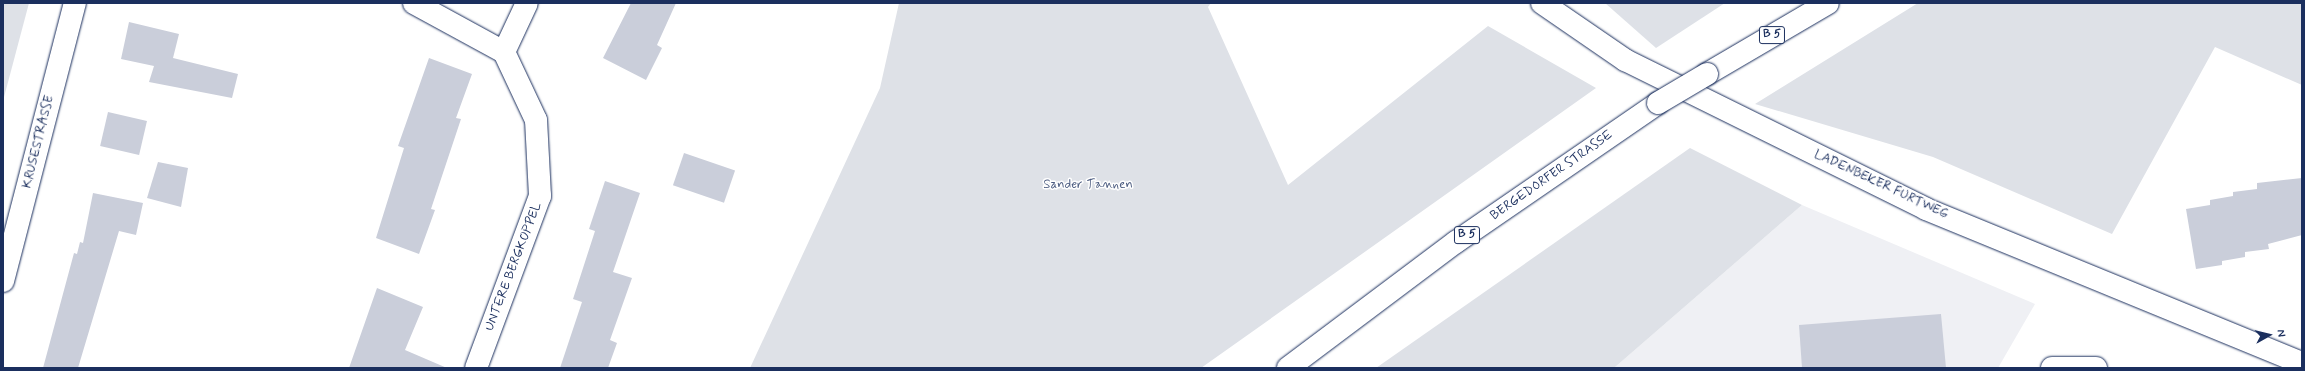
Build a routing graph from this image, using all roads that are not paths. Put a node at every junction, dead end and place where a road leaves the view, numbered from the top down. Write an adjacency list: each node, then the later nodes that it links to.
1 (74, 3): 7 (street, KRUSESTRASSE)
2 (414, 3): 6 (street)
3 (527, 3): 6 (street)
4 (1542, 3): 8 (street, LADENBEKER FURTWEG)
5 (1828, 3): 10 (street, BERGEDORFER STRASSE / B 5, bridge)
6 (504, 52): 9 (street, UNTERE BERGKOPPEL)
7 (3, 281)
8 (2302, 363)
9 (476, 368)
10 (1288, 368)
11 (2052, 368): 12 (street)
12 (2096, 368)

